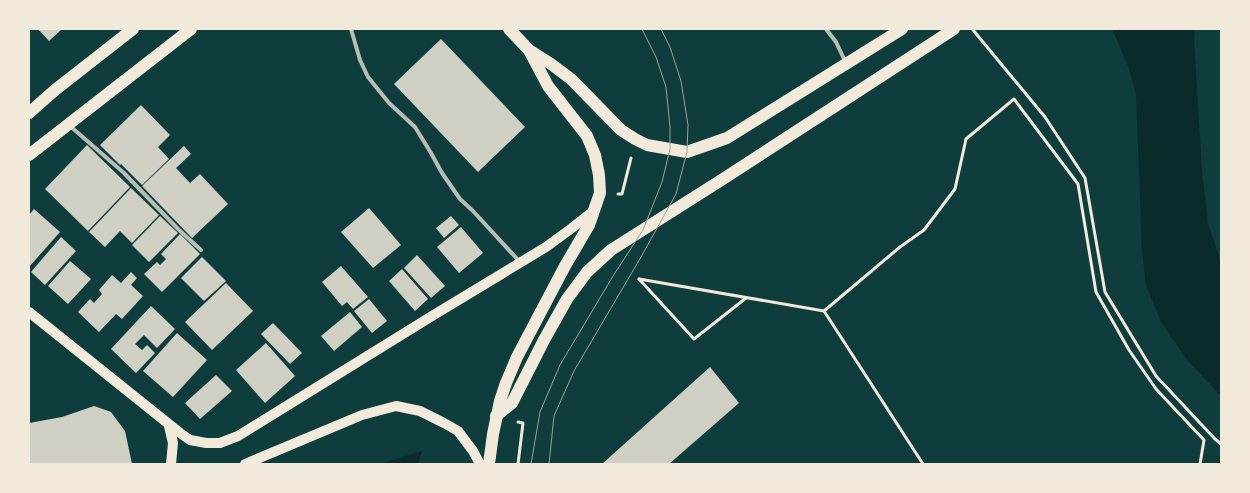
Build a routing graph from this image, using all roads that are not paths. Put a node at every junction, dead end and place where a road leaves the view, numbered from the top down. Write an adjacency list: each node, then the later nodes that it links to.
1 (133, 29): 10 (main road)
2 (191, 29): 11 (main road)
3 (351, 29): 15 (lane)
4 (509, 29): 8 (main road)
5 (826, 29): 9 (lane)
6 (902, 29): 9 (main road)
7 (954, 29): 17 (main road)
8 (529, 50): 9 (main road); 13 (main road)
9 (846, 63)
10 (29, 113)
11 (68, 124): 12 (main road); 14 (lane)
12 (29, 155)
13 (596, 209): 15 (main road); 17 (main road)
14 (201, 250)
15 (521, 262): 18 (main road)
16 (29, 312): 18 (main road)
17 (496, 416): 22 (main road)
18 (169, 426): 19 (main road)
19 (171, 464)
20 (246, 464): 21 (main road)
21 (480, 464)
22 (489, 464)

